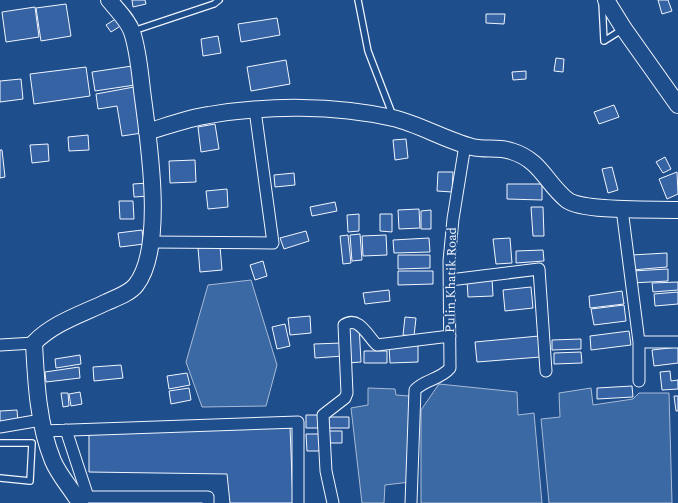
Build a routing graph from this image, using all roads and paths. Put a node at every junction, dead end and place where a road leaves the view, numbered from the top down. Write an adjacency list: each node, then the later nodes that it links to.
1 (109, 0): 7 (street)
2 (219, 0): 7 (lane)
3 (358, 0): 10 (lane)
4 (602, 0): 6 (lane)
5 (606, 0): 6 (street)
6 (624, 29): 8 (street)
7 (132, 32): 11 (street)
8 (678, 105)
9 (255, 110): 10 (street); 11 (street); 15 (street)
10 (393, 118): 12 (street)
11 (147, 132): 15 (street)
12 (465, 145): 13 (street); 16 (street, Pulin Khatik Road)
13 (622, 209): 14 (street); 18 (street)
14 (678, 210)
15 (150, 242): 20 (street)
16 (450, 280): 17 (street, Pulin Khatik Road); 22 (street)
17 (450, 336): 32 (street); 33 (street, Pulin Khatik Road)
18 (639, 342): 19 (street); 23 (street)
19 (678, 342)
20 (34, 343): 21 (street); 24 (street)
21 (0, 345)
22 (546, 371)
23 (639, 381)
24 (42, 425): 25 (street); 26 (street); 29 (street)
25 (0, 427)
26 (66, 430): 29 (street); 31 (street)
27 (0, 443): 28 (lane)
28 (0, 478)
29 (81, 499): 30 (street)
30 (208, 503)
31 (298, 503)
32 (333, 503)
33 (411, 503)

